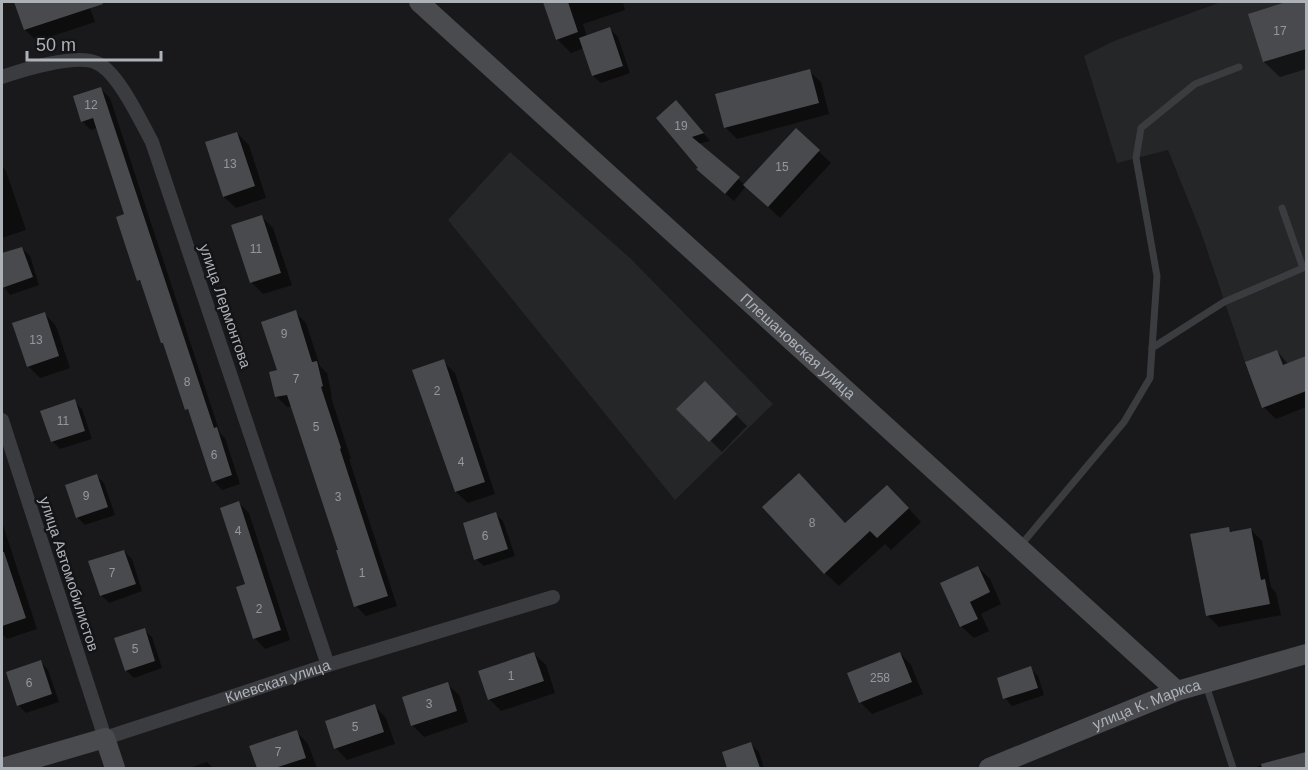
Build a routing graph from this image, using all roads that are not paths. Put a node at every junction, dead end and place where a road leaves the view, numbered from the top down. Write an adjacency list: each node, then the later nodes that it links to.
1 (420, 2): 7 (main road, Плешановская улица)
2 (1239, 67): 5 (lane)
3 (2, 77): 10 (street, улица Лермонтова)
4 (1282, 208): 5 (lane)
5 (1152, 348): 7 (lane)
6 (2, 420): 13 (street, улица Автомобилистов)
7 (1019, 547): 12 (main road, Плешановская улица)
8 (553, 597): 10 (street, Киевская улица)
9 (1306, 654): 11 (main road, улица К. Маркса)
10 (328, 665): 13 (street, Киевская улица)
11 (1205, 683): 12 (main road, улица К. Маркса); 17 (lane)
12 (1177, 691): 14 (main road, улица К. Маркса)
13 (105, 738): 15 (main road, Киевская улица); 16 (main road)
14 (1000, 766)
15 (2, 768)
16 (115, 768)
17 (1233, 768)

